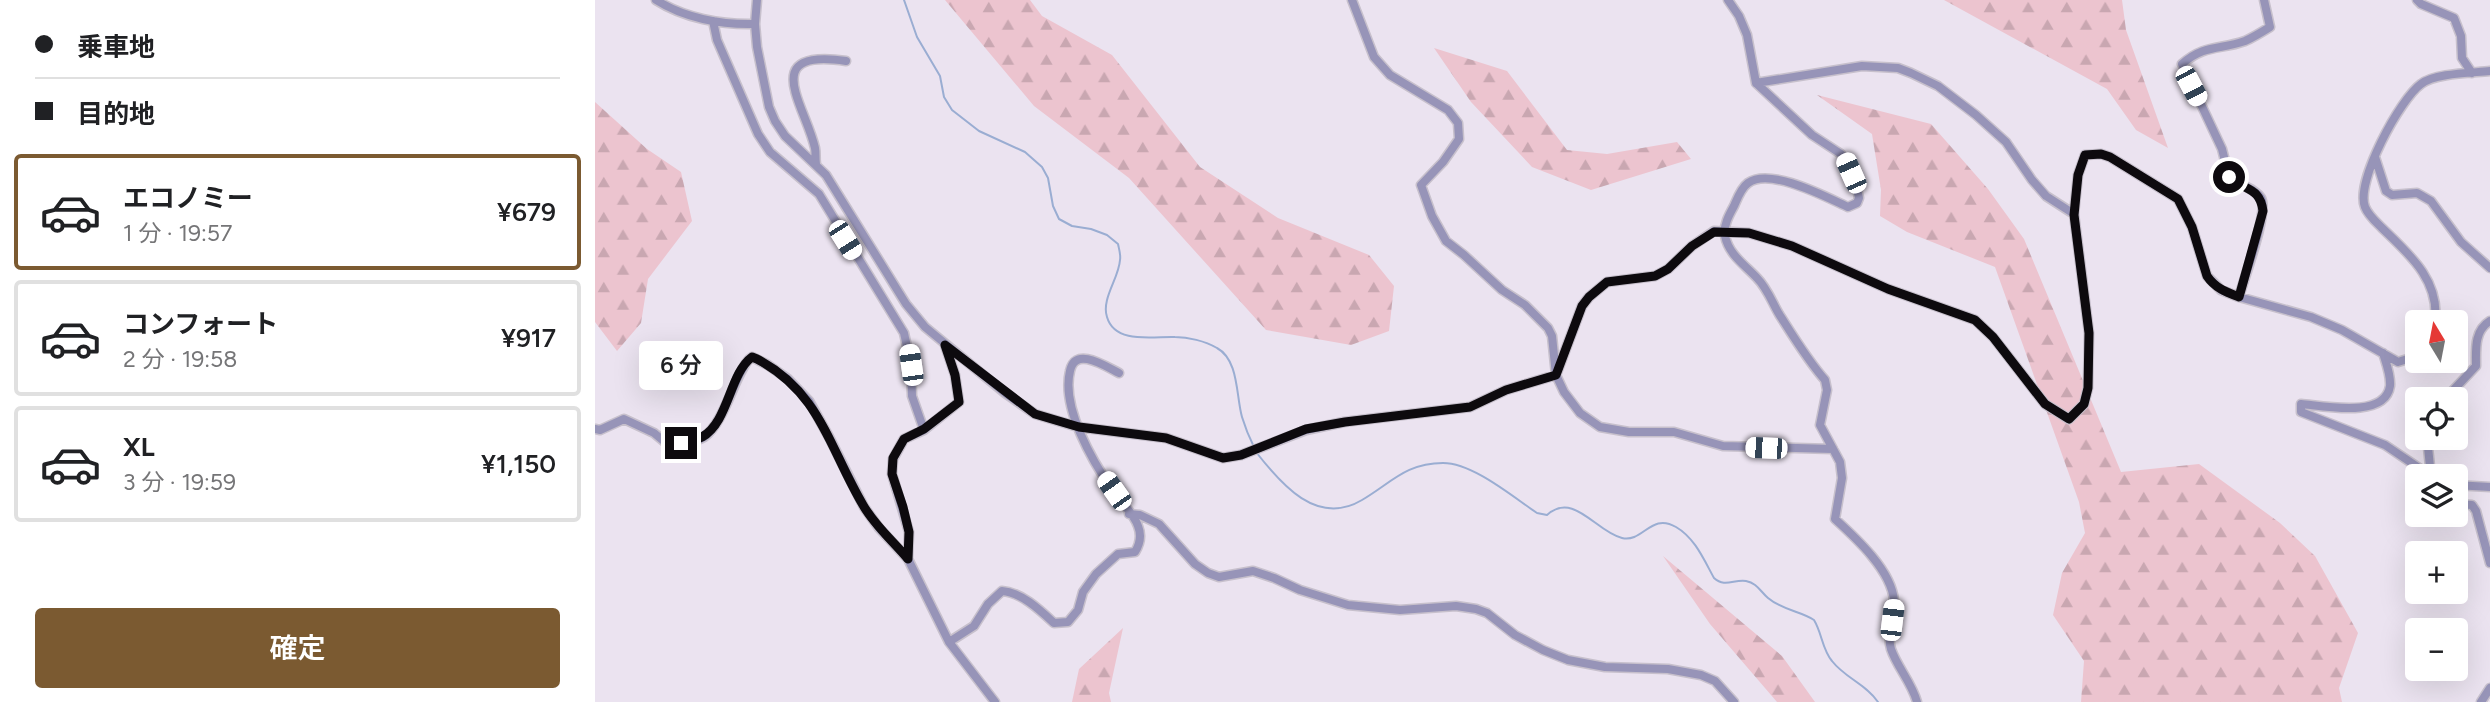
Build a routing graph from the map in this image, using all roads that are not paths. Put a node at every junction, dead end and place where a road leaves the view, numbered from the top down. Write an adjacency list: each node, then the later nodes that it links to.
1 (656, 0): 7 (street)
2 (757, 0): 8 (street)
3 (1352, 0): 25 (street)
4 (1728, 0): 12 (street)
5 (2264, 0): 18 (street)
6 (2417, 0): 11 (street)
7 (713, 21): 8 (street); 29 (street)
8 (755, 23): 14 (street)
9 (846, 61): 14 (street)
10 (2490, 71): 11 (street)
11 (2472, 73): 13 (street)
12 (1756, 83): 15 (street); 16 (street)
13 (2375, 157): 17 (street); 19 (street)
14 (816, 164): 21 (street)
15 (2074, 215): 16 (street); 18 (street)
16 (1724, 233): 25 (street); 30 (street)
17 (2490, 268)
18 (2239, 297): 22 (street)
19 (2436, 310)
20 (2490, 321): 26 (street)
21 (945, 345): 27 (street); 29 (street)
22 (2383, 354): 23 (street); 31 (street)
23 (2405, 360)
24 (1119, 373): 27 (street)
25 (1556, 375): 27 (street); 30 (street)
26 (2456, 387)
27 (1079, 427): 35 (street)
28 (595, 429): 36 (street)
29 (924, 429): 36 (street)
30 (1833, 449): 42 (street)
31 (2413, 464)
32 (2468, 486): 33 (street)
33 (2490, 487)
34 (2468, 505): 37 (street)
35 (1129, 514): 38 (street); 41 (street)
36 (908, 559): 38 (street)
37 (2490, 563)
38 (949, 642): 40 (street)
39 (2490, 688): 43 (street)
40 (995, 702)
41 (1734, 702)
42 (1917, 702)
43 (2481, 702)

